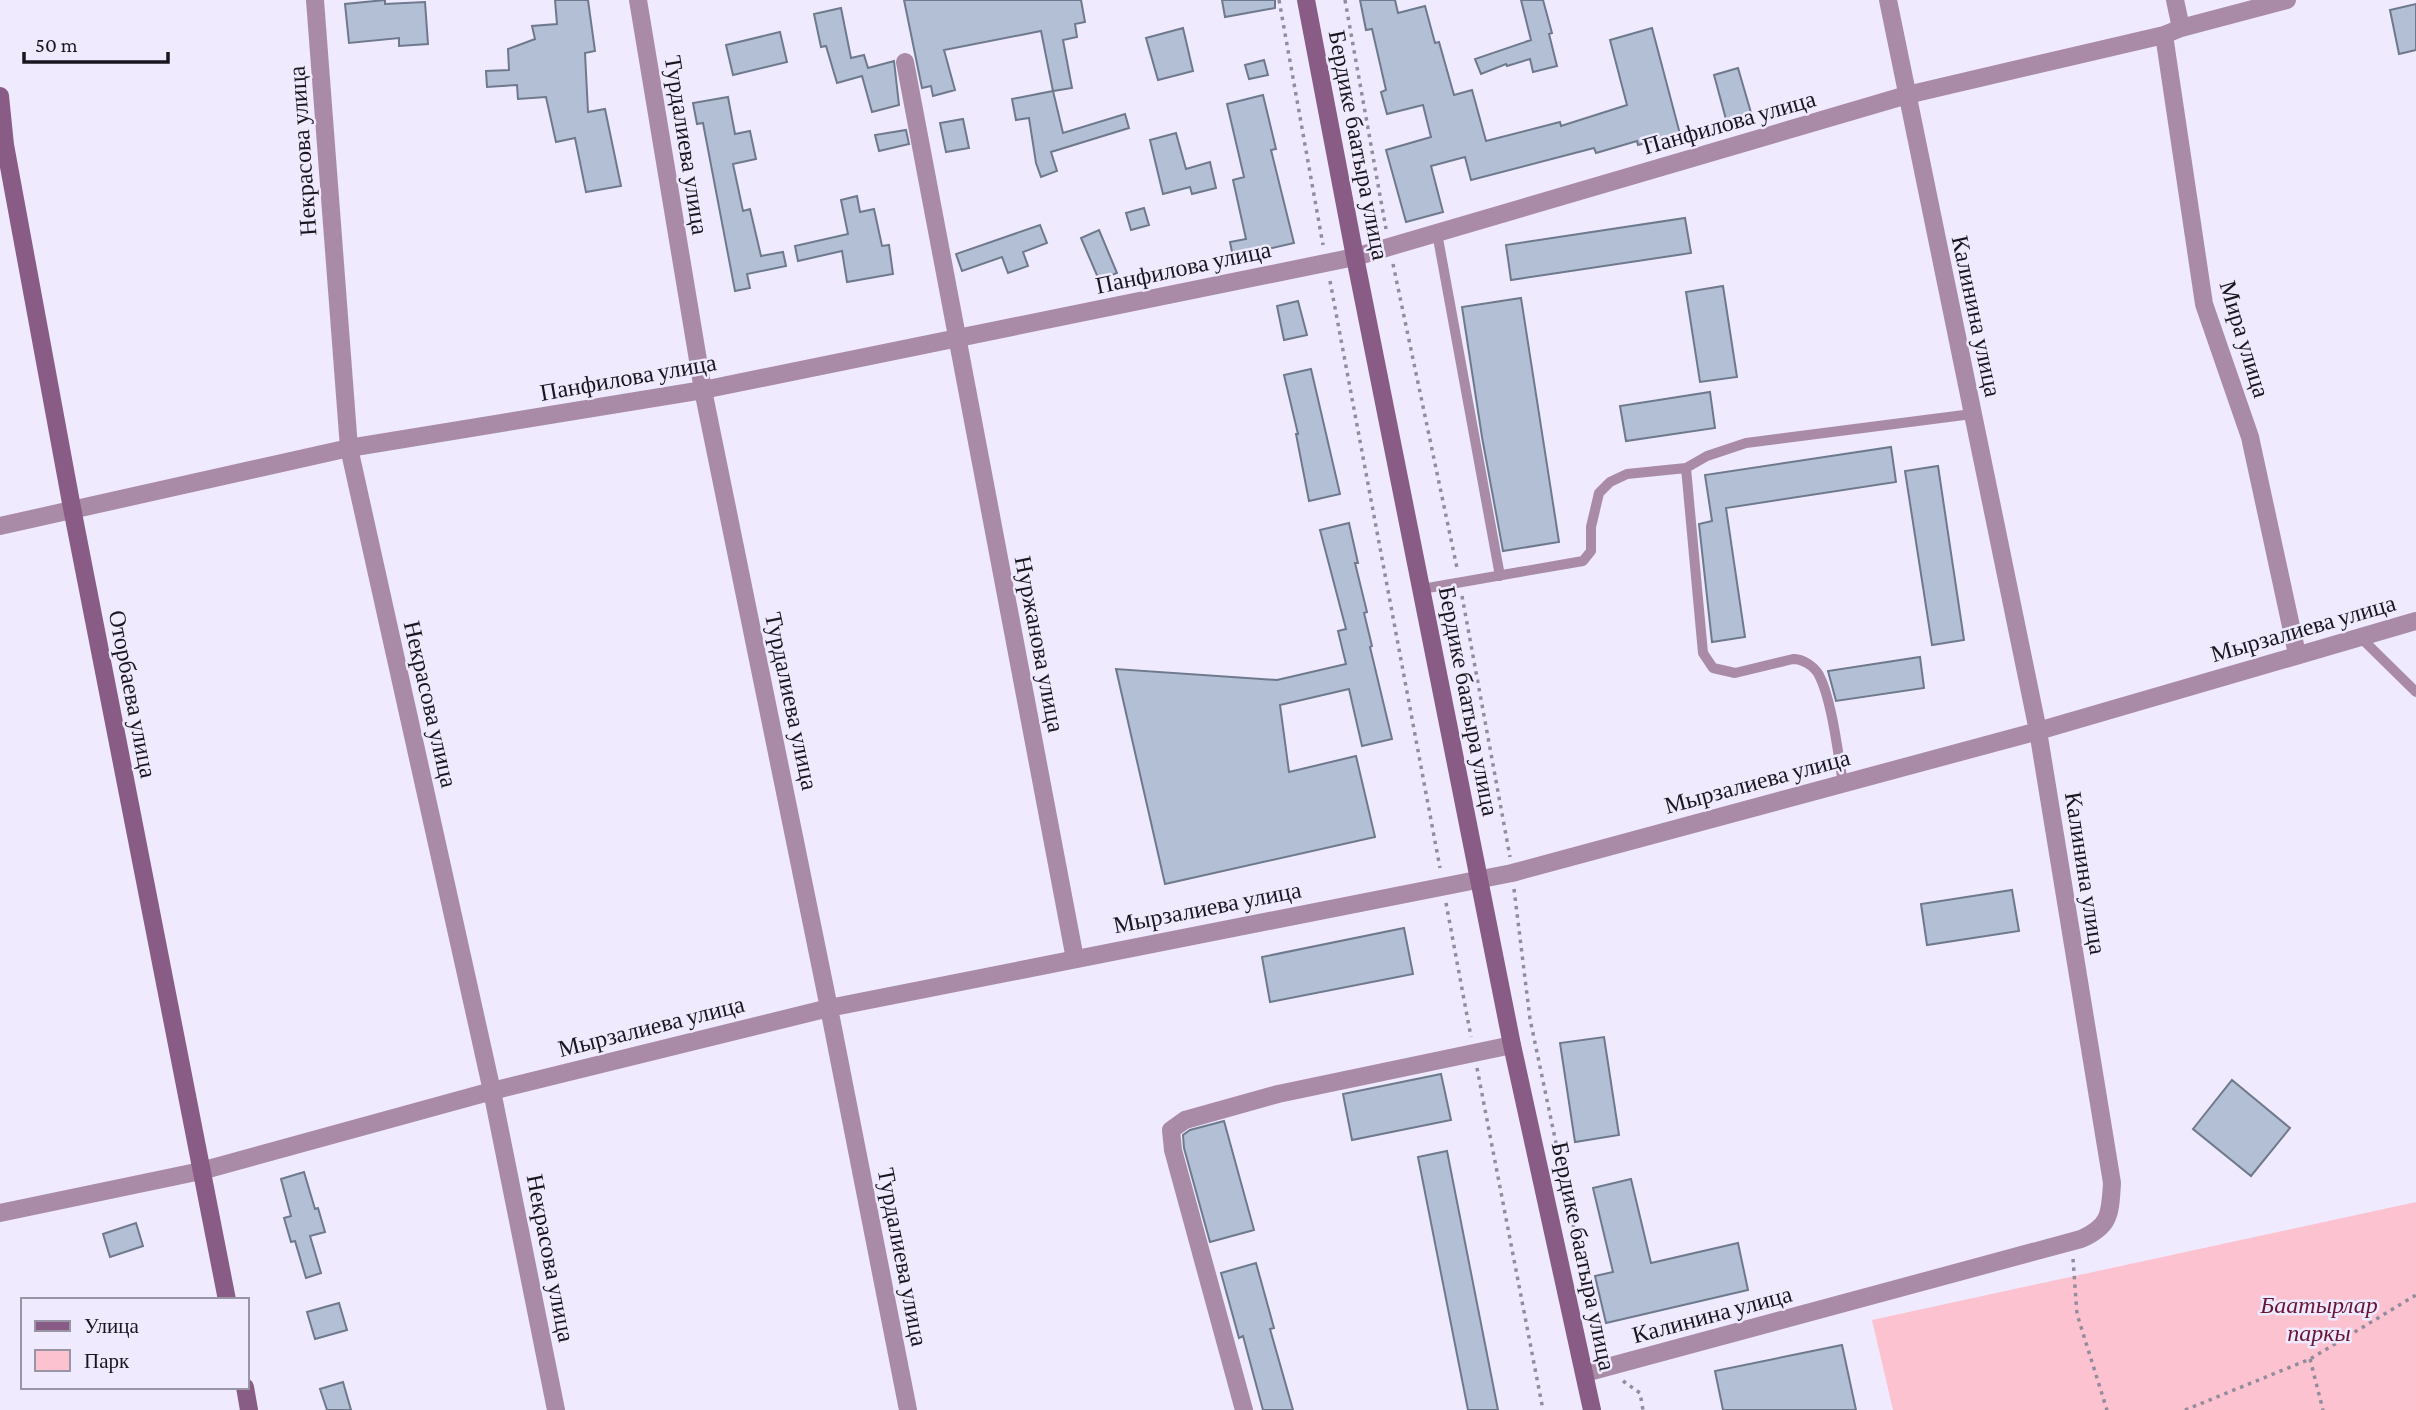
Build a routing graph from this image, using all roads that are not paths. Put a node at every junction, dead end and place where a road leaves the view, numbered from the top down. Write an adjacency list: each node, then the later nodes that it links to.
1 (315, 0): 16 (street, Некрасова улица)
2 (638, 0): 14 (street, Турдалиева улица)
3 (1307, 0): 12 (street, Бердике баатыра улица)
4 (1888, 0): 9 (street, Калинина улица)
5 (2175, 0): 7 (street, Мира улица)
6 (2287, 0): 7 (street, Панфилова улица)
7 (2173, 31): 9 (street, Панфилова улица); 24 (street, Мира улица)
8 (905, 62): 13 (street, Нуржанова улица)
9 (1907, 95): 11 (street, Панфилова улица); 15 (street, Калинина улица)
10 (0, 96): 18 (street, Оторбаева улица)
11 (1437, 233): 12 (street, Панфилова улица); 20 (lane)
12 (1354, 257): 13 (street, Панфилова улица); 21 (street, Бердике баатыра улица)
13 (957, 338): 14 (street, Панфилова улица); 29 (street, Нуржанова улица)
14 (704, 390): 16 (street, Панфилова улица); 30 (street, Турдалиева улица)
15 (1972, 414): 17 (lane); 26 (street, Калинина улица)
16 (349, 448): 18 (street, Панфилова улица); 32 (street, Некрасова улица)
17 (1686, 468): 20 (lane); 27 (lane)
18 (72, 508): 19 (street, Панфилова улица); 33 (street, Оторбаева улица)
19 (0, 526)
20 (1500, 576): 21 (lane)
21 (1422, 589): 28 (street, Бердике баатыра улица)
22 (2416, 621): 23 (street, Мырзалиева улица)
23 (2360, 637): 24 (street, Мырзалиева улица); 25 (lane)
24 (2297, 654): 26 (street, Мырзалиева улица)
25 (2416, 692)
26 (2038, 731): 27 (street, Мырзалиева улица); 36 (street, Калинина улица)
27 (1843, 783): 28 (street, Мырзалиева улица)
28 (1480, 880): 29 (street, Мырзалиева улица); 31 (street, Бердике баатыра улица)
29 (1075, 959): 30 (street, Мырзалиева улица)
30 (829, 1008): 32 (street, Мырзалиева улица); 40 (street, Турдалиева улица)
31 (1513, 1045): 36 (street, Бердике баатыра улица); 41 (street)
32 (492, 1091): 33 (street, Мырзалиева улица); 39 (street, Некрасова улица)
33 (201, 1171): 34 (street, Мырзалиева улица); 35 (street, Оторбаева улица)
34 (0, 1213)
35 (227, 1298)
36 (1584, 1373): 42 (street, Бердике баатыра улица)
37 (245, 1389): 38 (street)
38 (249, 1410)
39 (556, 1410)
40 (908, 1410)
41 (1244, 1410)
42 (1592, 1410)

